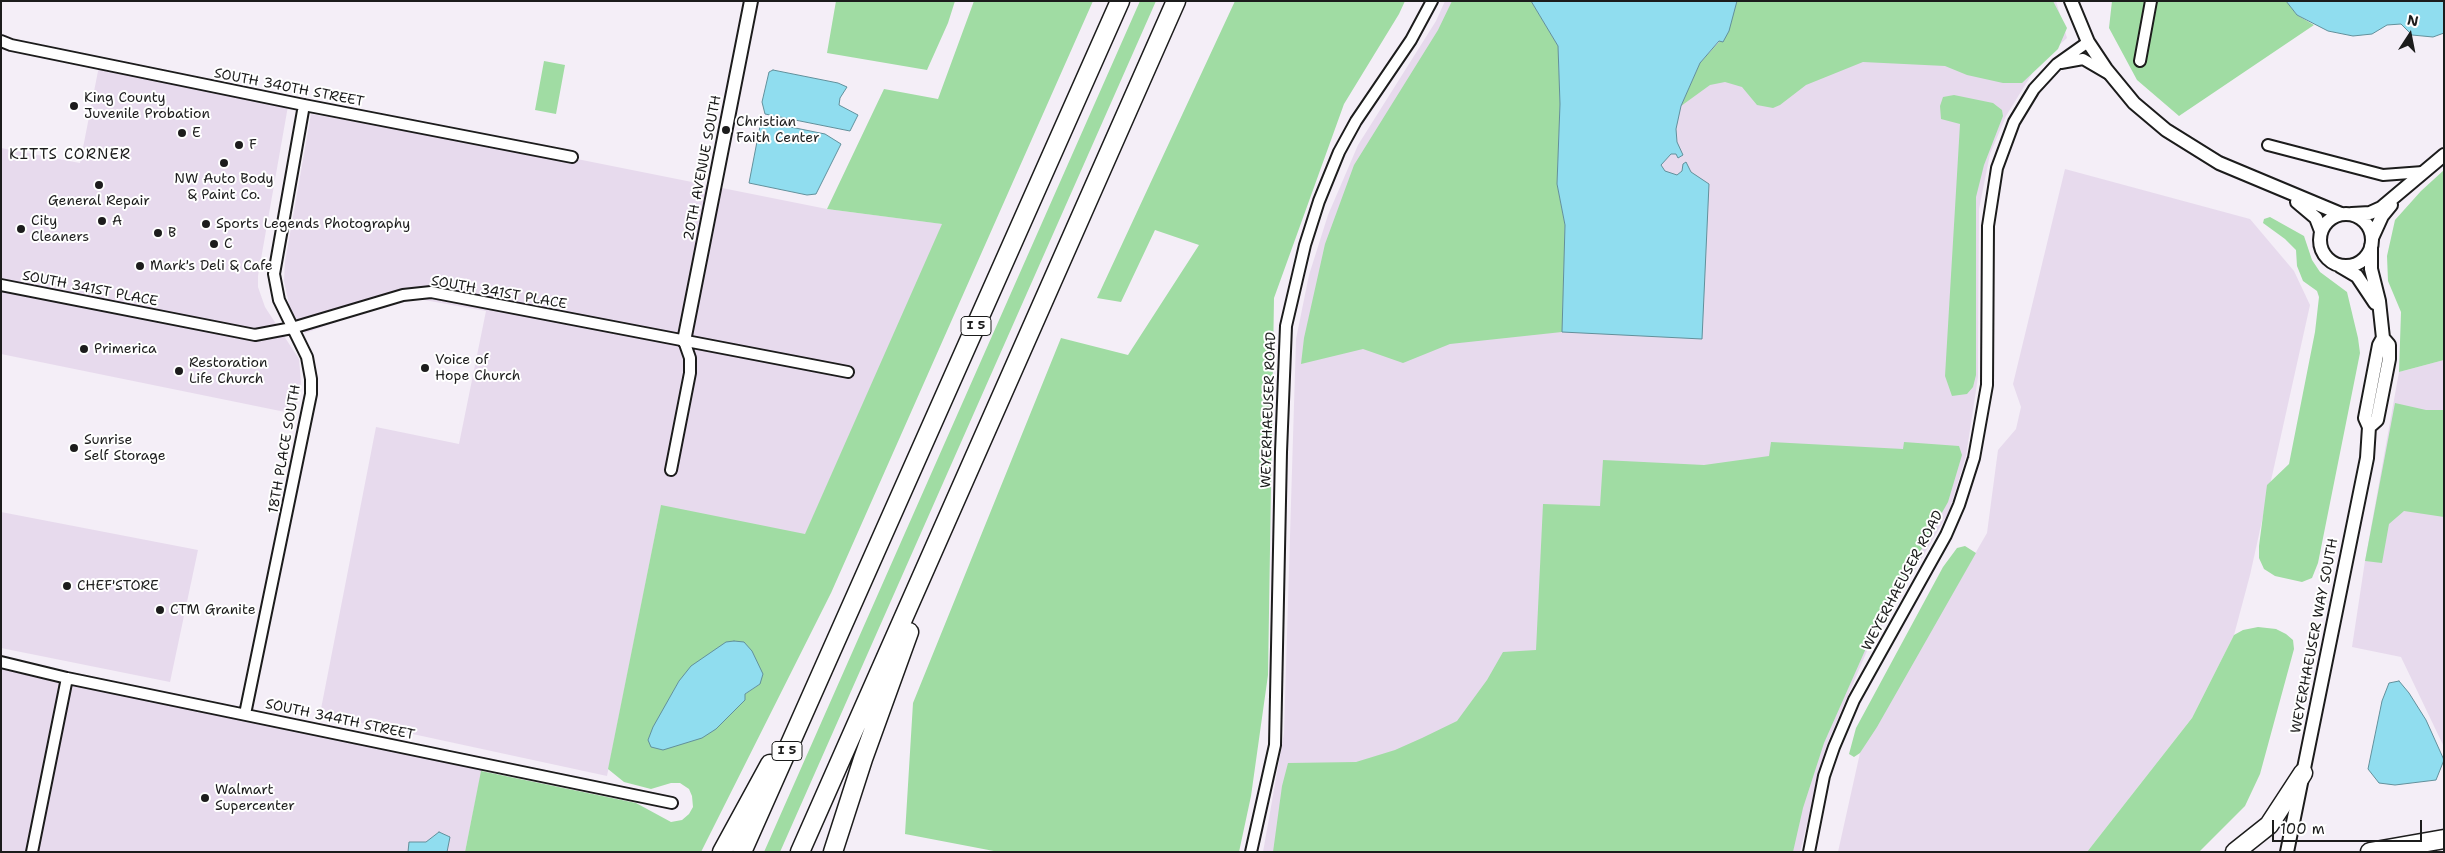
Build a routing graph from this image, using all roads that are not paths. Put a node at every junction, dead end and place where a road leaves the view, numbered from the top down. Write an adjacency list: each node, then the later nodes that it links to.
1 (751, 1): 26 (street, 20TH AVENUE SOUTH)
2 (1120, 1): 30 (highway, I 5)
3 (1176, 1): 29 (highway)
4 (1432, 1): 42 (street, WEYERHAEUSER ROAD)
5 (2071, 1): 8 (street)
6 (2151, 1): 9 (street)
7 (1, 41): 12 (street, SOUTH 340TH STREET)
8 (2088, 42): 10 (street, WEYERHAEUSER ROAD); 11 (street)
9 (2140, 61)
10 (2057, 64): 11 (street); 43 (street, WEYERHAEUSER ROAD)
11 (2110, 75): 18 (street)
12 (304, 105): 15 (street, SOUTH 340TH STREET); 25 (street, 18TH PLACE SOUTH)
13 (2268, 145): 16 (street)
14 (2444, 155): 16 (street)
15 (572, 157)
16 (2426, 171): 17 (street)
17 (2406, 188): 19 (street); 21 (street)
18 (2283, 191): 19 (street); 20 (street)
19 (2345, 214): 20 (street); 21 (street)
20 (2321, 231): 22 (street)
21 (2372, 242): 22 (street); 24 (street, WEYERHAEUSER WAY SOUTH)
22 (2340, 266): 24 (street, WEYERHAEUSER WAY SOUTH)
23 (1, 285): 25 (street, SOUTH 341ST PLACE)
24 (2381, 316): 34 (street, WEYERHAEUSER WAY SOUTH)
25 (292, 328): 26 (street, SOUTH 341ST PLACE); 33 (street, 18TH PLACE SOUTH)
26 (684, 341): 27 (street, SOUTH 341ST PLACE); 28 (street)
27 (848, 372)
28 (671, 470)
29 (964, 484): 40 (highway); 41 (highway)
30 (833, 650): 38 (highway); 39 (highway, I 5)
31 (1, 662): 32 (street, SOUTH 344TH STREET)
32 (67, 678): 33 (street, SOUTH 344TH STREET); 37 (street)
33 (245, 714): 35 (street, SOUTH 344TH STREET)
34 (2303, 773): 44 (highway); 45 (street, WEYERHAEUSER WAY SOUTH)
35 (672, 803)
36 (2444, 839): 46 (highway)
37 (32, 852)
38 (722, 852)
39 (742, 852)
40 (800, 852)
41 (832, 852)
42 (1251, 852)
43 (1809, 852)
44 (2235, 852)
45 (2287, 852)
46 (2370, 852)

